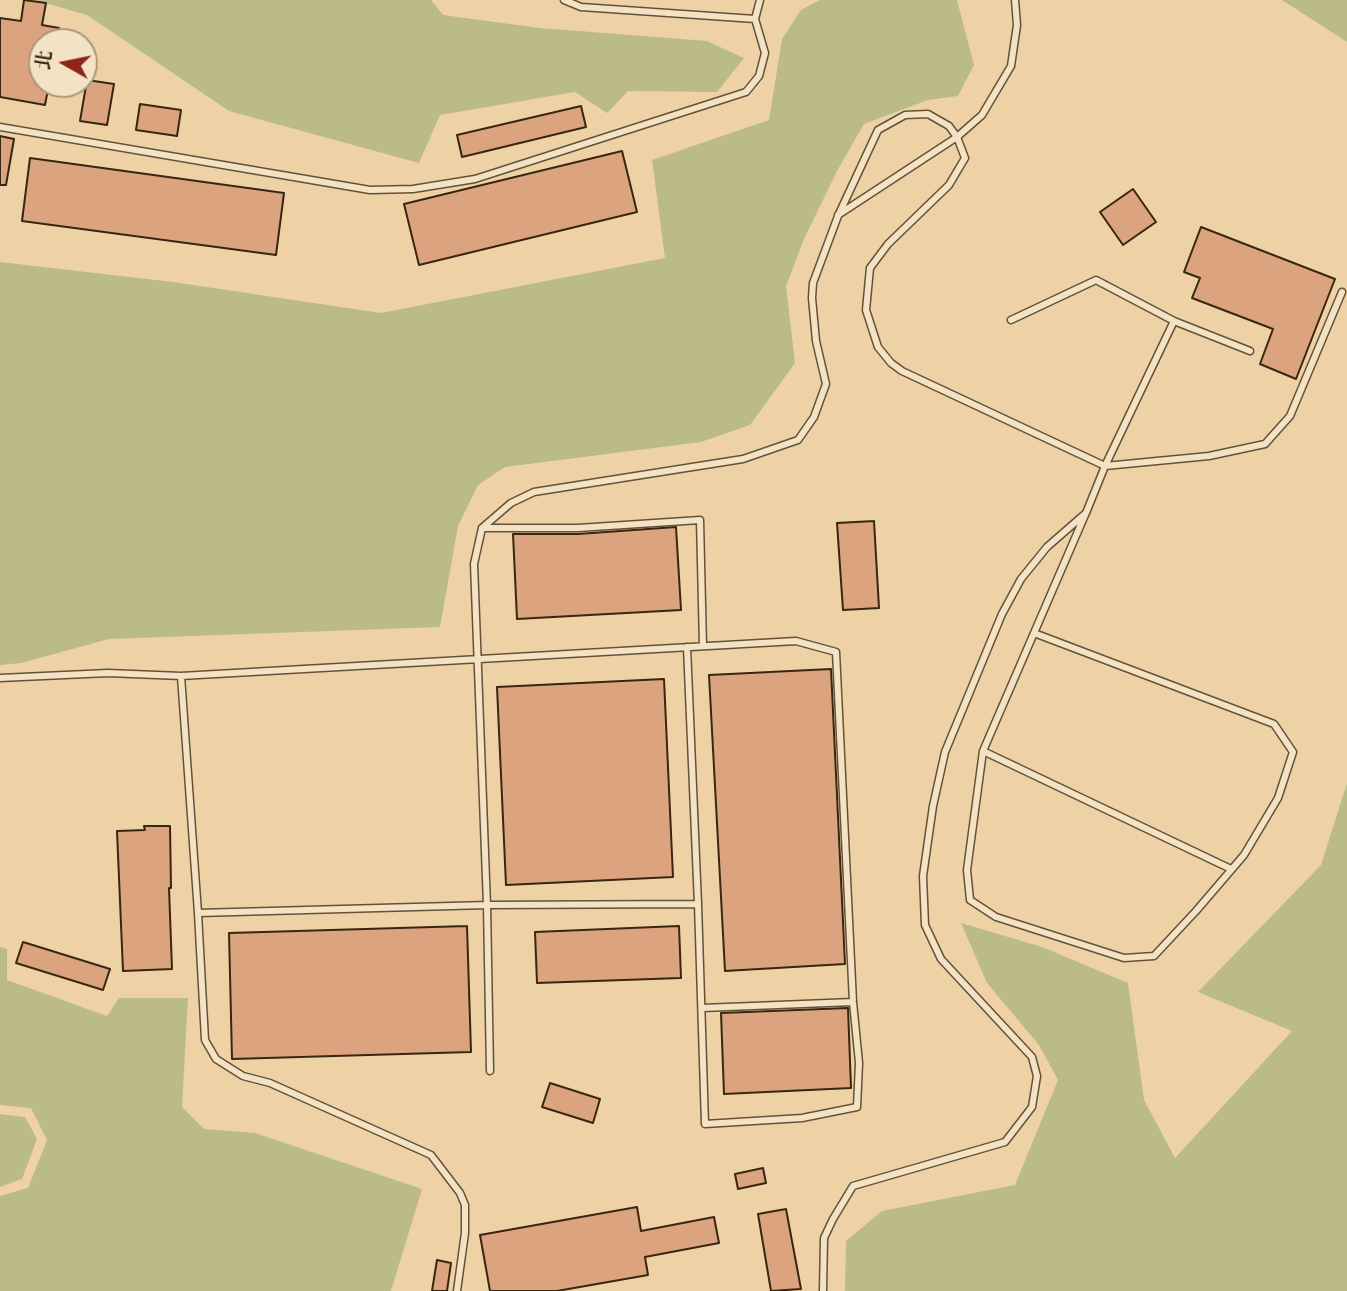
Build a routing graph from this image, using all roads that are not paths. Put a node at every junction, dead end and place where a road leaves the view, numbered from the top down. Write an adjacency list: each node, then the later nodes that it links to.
1 (564, 0): 4 (lane)
2 (760, 0): 4 (lane)
3 (1015, 0): 6 (lane)
4 (755, 19): 5 (lane)
5 (0, 127)
6 (957, 137): 7 (lane); 7 (lane); 12 (lane)
7 (838, 216): 14 (lane)
8 (1342, 292): 12 (lane)
9 (1011, 320): 10 (lane)
10 (1174, 321): 11 (lane); 12 (lane)
11 (1250, 351)
12 (1104, 466): 13 (lane)
13 (1086, 513): 15 (lane); 30 (lane)
14 (482, 528): 16 (lane); 18 (lane)
15 (1034, 633): 21 (lane); 22 (lane)
16 (704, 646): 17 (lane); 26 (lane)
17 (687, 647): 18 (lane); 23 (lane)
18 (478, 659): 19 (lane); 24 (lane)
19 (181, 676): 20 (lane); 25 (lane)
20 (0, 678)
21 (983, 751): 22 (lane); 22 (lane)
22 (1231, 869)
23 (698, 904): 24 (lane); 27 (lane)
24 (487, 905): 25 (lane); 28 (lane)
25 (198, 913): 29 (lane)
26 (853, 1002): 27 (lane); 27 (lane)
27 (702, 1008)
28 (490, 1071)
29 (457, 1291)
30 (823, 1291)

